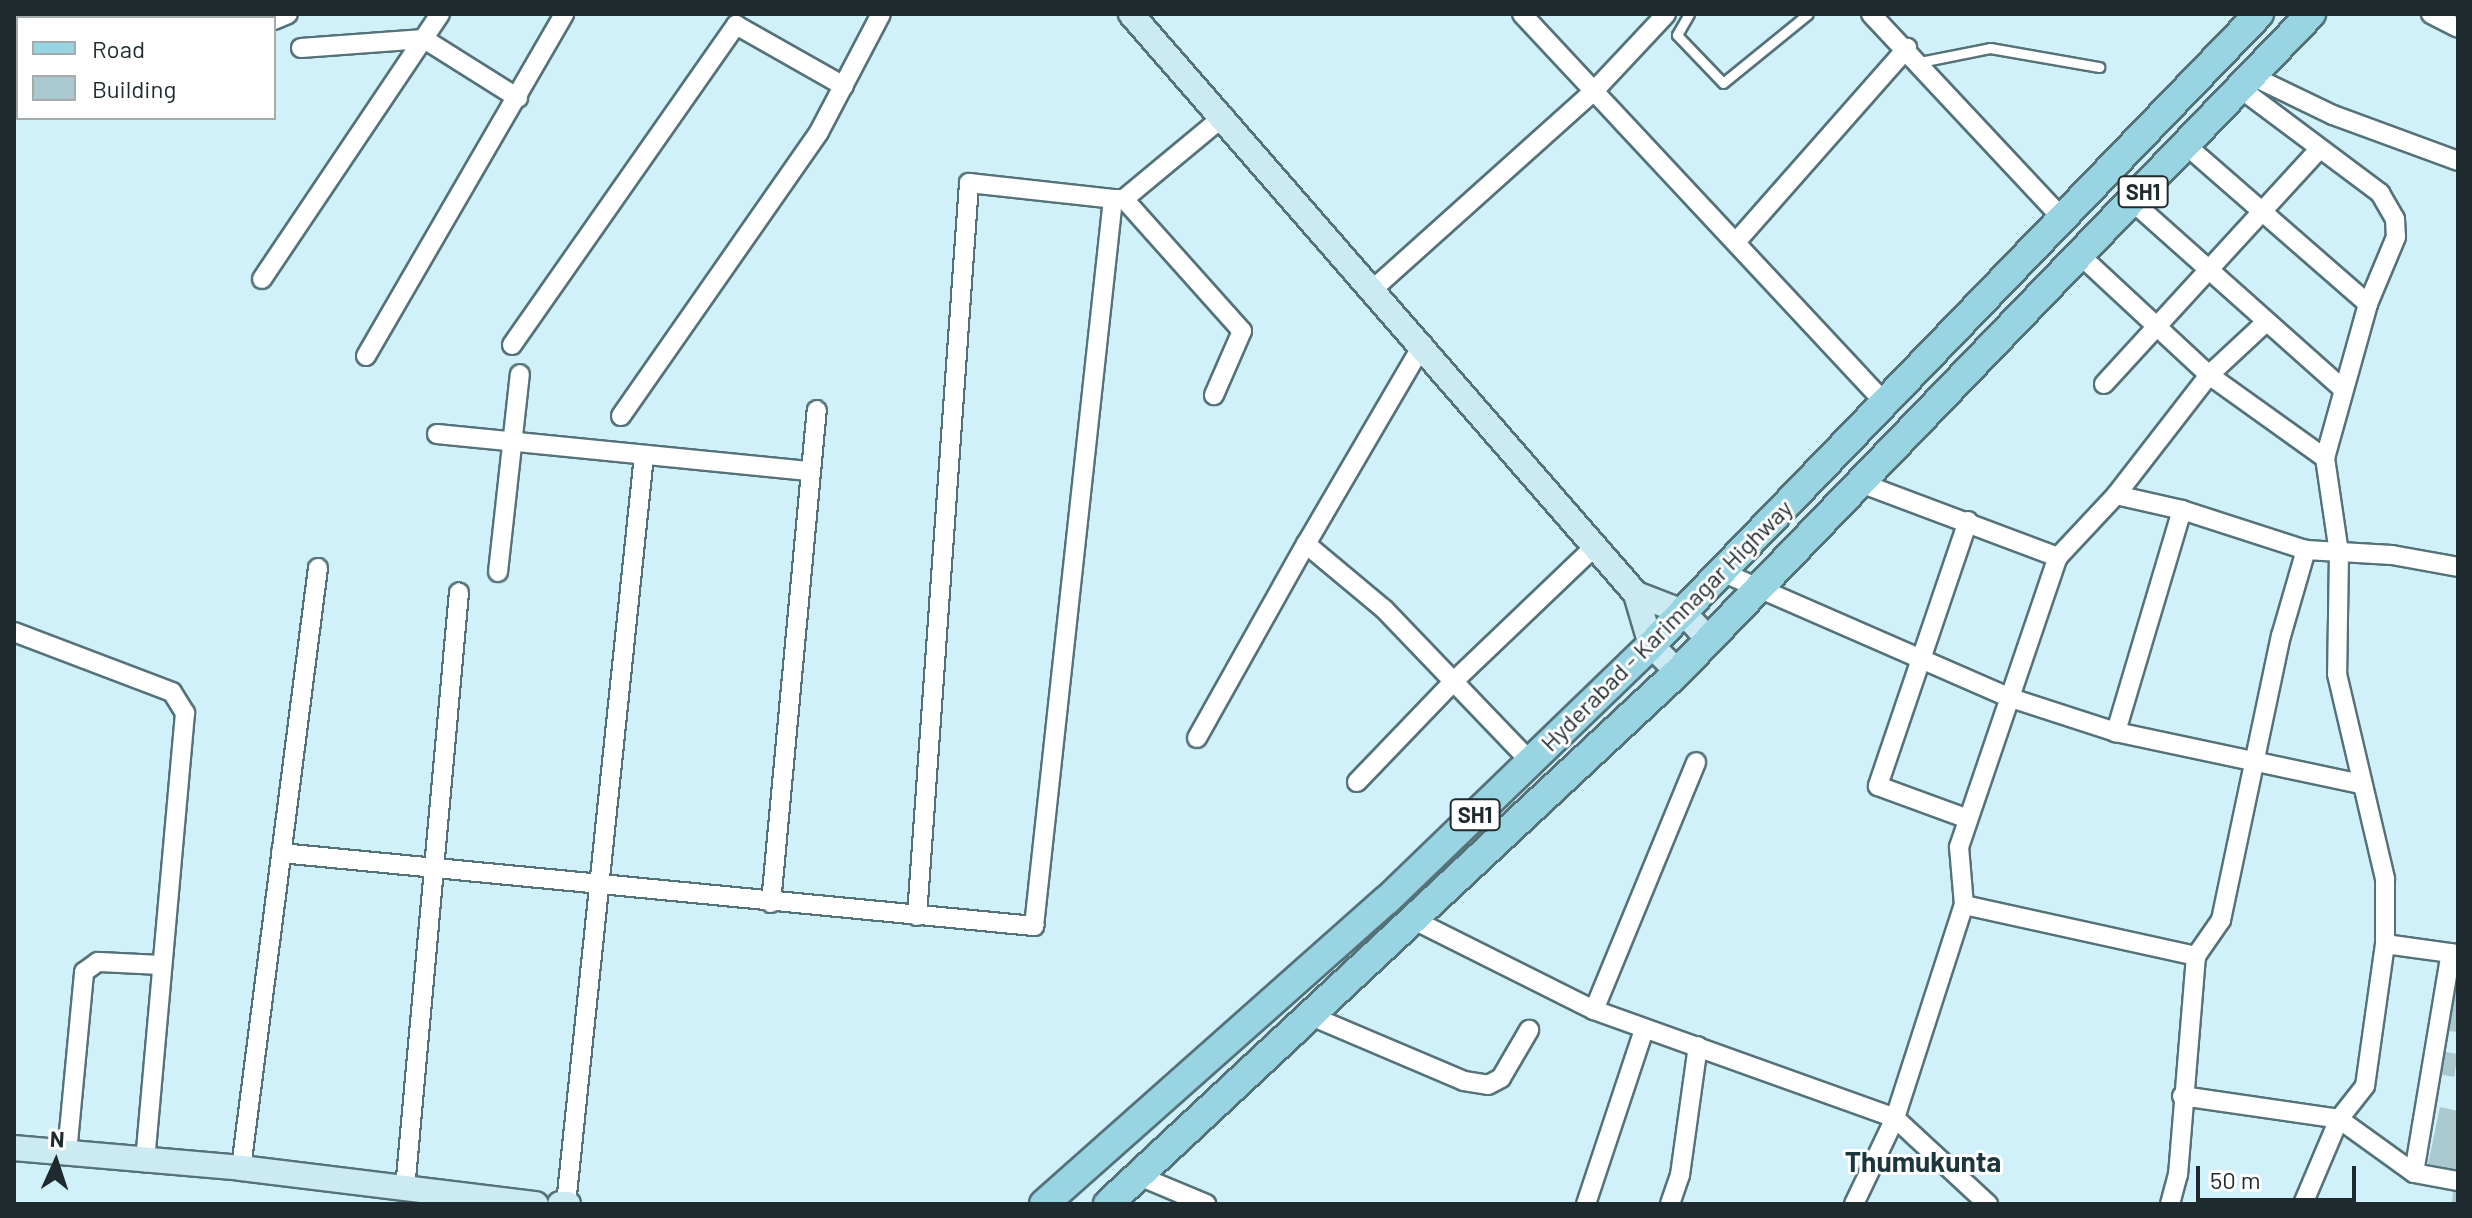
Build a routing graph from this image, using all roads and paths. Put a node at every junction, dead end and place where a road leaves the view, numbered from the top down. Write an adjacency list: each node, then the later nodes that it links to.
1 (440, 14): 14 (street)
2 (564, 14): 21 (street)
3 (881, 14): 19 (street)
4 (1131, 14): 22 (street)
5 (1522, 14): 20 (street)
6 (1666, 14): 20 (street)
7 (1689, 14): 8 (lane)
8 (1808, 14)
9 (1871, 14): 16 (street)
10 (2259, 14): 29 (main road, Hyderabad - Karimnagar Highway / SH1)
11 (2311, 14): 18 (main road, Hyderabad - Karimnagar Highway / SH1)
12 (2431, 14): 13 (street)
13 (2458, 28)
14 (424, 39): 15 (street); 21 (street); 33 (street)
15 (301, 48)
16 (1914, 55): 17 (lane); 29 (street); 30 (street)
17 (2099, 67)
18 (2247, 83): 23 (main road, Hyderabad - Karimnagar Highway / SH1); 24 (street); 25 (street)
19 (844, 86): 39 (street); 48 (street)
20 (1595, 90): 30 (street); 34 (street)
21 (518, 98): 40 (street)
22 (1224, 116): 26 (street); 34 (street)
23 (2187, 146): 27 (main road, Hyderabad - Karimnagar Highway / SH1); 28 (street)
24 (2319, 149): 28 (street); 35 (street)
25 (2458, 161)
26 (1118, 199): 45 (street); 91 (street); 91 (street)
27 (2133, 202): 31 (main road, Hyderabad - Karimnagar Highway / SH1); 32 (street)
28 (2261, 210): 32 (street); 35 (street)
29 (2061, 217): 46 (main road, Hyderabad - Karimnagar Highway / SH1)
30 (1736, 242): 46 (street)
31 (2082, 257): 37 (street); 54 (main road, Hyderabad - Karimnagar Highway / SH1)
32 (2207, 271): 36 (street); 37 (street)
33 (262, 279)
34 (1371, 291): 38 (street)
35 (2368, 304): 44 (street)
36 (2266, 322): 42 (street); 44 (street)
37 (2154, 324): 42 (street); 43 (street)
38 (1423, 344): 58 (street); 59 (street)
39 (512, 345)
40 (366, 356)
41 (520, 374): 50 (street)
42 (2209, 375): 52 (street); 55 (street)
43 (2104, 384)
44 (2342, 388): 52 (street)
45 (1214, 395)
46 (1885, 403): 66 (main road, Hyderabad - Karimnagar Highway / SH1)
47 (817, 410): 53 (street)
48 (621, 416)
49 (437, 434): 50 (street)
50 (513, 442): 51 (street); 65 (street)
51 (644, 455): 53 (street); 88 (street)
52 (2325, 458): 61 (street)
53 (808, 471): 89 (street)
54 (1858, 482): 57 (street); 67 (main road, Hyderabad - Karimnagar Highway / SH1)
55 (2116, 495): 56 (street); 62 (street)
56 (2182, 510): 60 (street); 78 (street)
57 (1968, 521): 62 (street); 74 (street)
58 (1306, 544): 76 (street); 79 (street)
59 (1593, 548): 69 (street); 76 (street)
60 (2306, 550): 61 (street); 80 (street)
61 (2339, 553): 63 (street); 84 (street)
62 (2058, 557): 77 (street)
63 (2458, 567)
64 (318, 568): 86 (street)
65 (498, 572)
66 (1722, 572): 67 (street); 70 (main road, Hyderabad - Karimnagar Highway / SH1)
67 (1761, 589): 72 (main road, Hyderabad - Karimnagar Highway / SH1); 74 (street)
68 (459, 592): 87 (street)
69 (1636, 594): 70 (street); 73 (street)
70 (1683, 612): 72 (street); 73 (main road, Hyderabad - Karimnagar Highway / SH1)
71 (14, 632): 96 (street)
72 (1710, 641): 75 (main road, Hyderabad - Karimnagar Highway / SH1)
73 (1651, 645): 75 (street); 81 (main road, Hyderabad - Karimnagar Highway / SH1)
74 (1919, 656): 77 (street); 85 (street)
75 (1678, 672): 92 (main road, Hyderabad - Karimnagar Highway / SH1)
76 (1453, 682): 81 (street); 83 (street)
77 (2008, 697): 78 (street); 85 (street)
78 (2116, 732): 80 (street)
79 (1197, 738)
80 (2255, 759): 84 (street); 95 (street)
81 (1530, 761): 115 (main road, Hyderabad - Karimnagar Highway / SH1)
82 (1696, 762): 97 (street)
83 (1357, 782)
84 (2360, 784): 93 (street)
85 (1968, 819): 90 (street)
86 (281, 853): 87 (street); 108 (street)
87 (438, 865): 88 (street); 112 (street)
88 (600, 885): 89 (street); 114 (street)
89 (771, 903): 91 (street)
90 (1964, 905): 95 (street); 103 (street)
91 (917, 916)
92 (1414, 920): 97 (street); 98 (main road, Hyderabad - Karimnagar Highway / SH1)
93 (2385, 944): 94 (street); 104 (street)
94 (2455, 954): 109 (street)
95 (2196, 956): 102 (street)
96 (162, 965): 106 (street); 107 (street)
97 (1594, 1010): 100 (street)
98 (1311, 1016): 99 (street); 110 (main road, Hyderabad - Karimnagar Highway / SH1)
99 (1529, 1030)
100 (1644, 1030): 101 (street); 118 (street)
101 (1698, 1046): 103 (street); 119 (street)
102 (2182, 1096): 104 (street); 122 (street)
103 (1895, 1118): 120 (street); 121 (street)
104 (2339, 1119): 109 (street); 123 (street)
105 (14, 1148): 106 (street)
106 (67, 1153): 107 (street)
107 (145, 1162): 108 (street)
108 (241, 1168): 112 (street)
109 (2414, 1173): 111 (street)
110 (1139, 1176): 116 (main road, Hyderabad - Karimnagar Highway / SH1); 117 (street)
111 (2458, 1181)
112 (395, 1190): 113 (street)
113 (536, 1204)
114 (565, 1204)
115 (1044, 1204)
116 (1108, 1204)
117 (1206, 1204)
118 (1586, 1204)
119 (1670, 1204)
120 (1854, 1204)
121 (1988, 1204)
122 (2170, 1204)
123 (2303, 1204)

